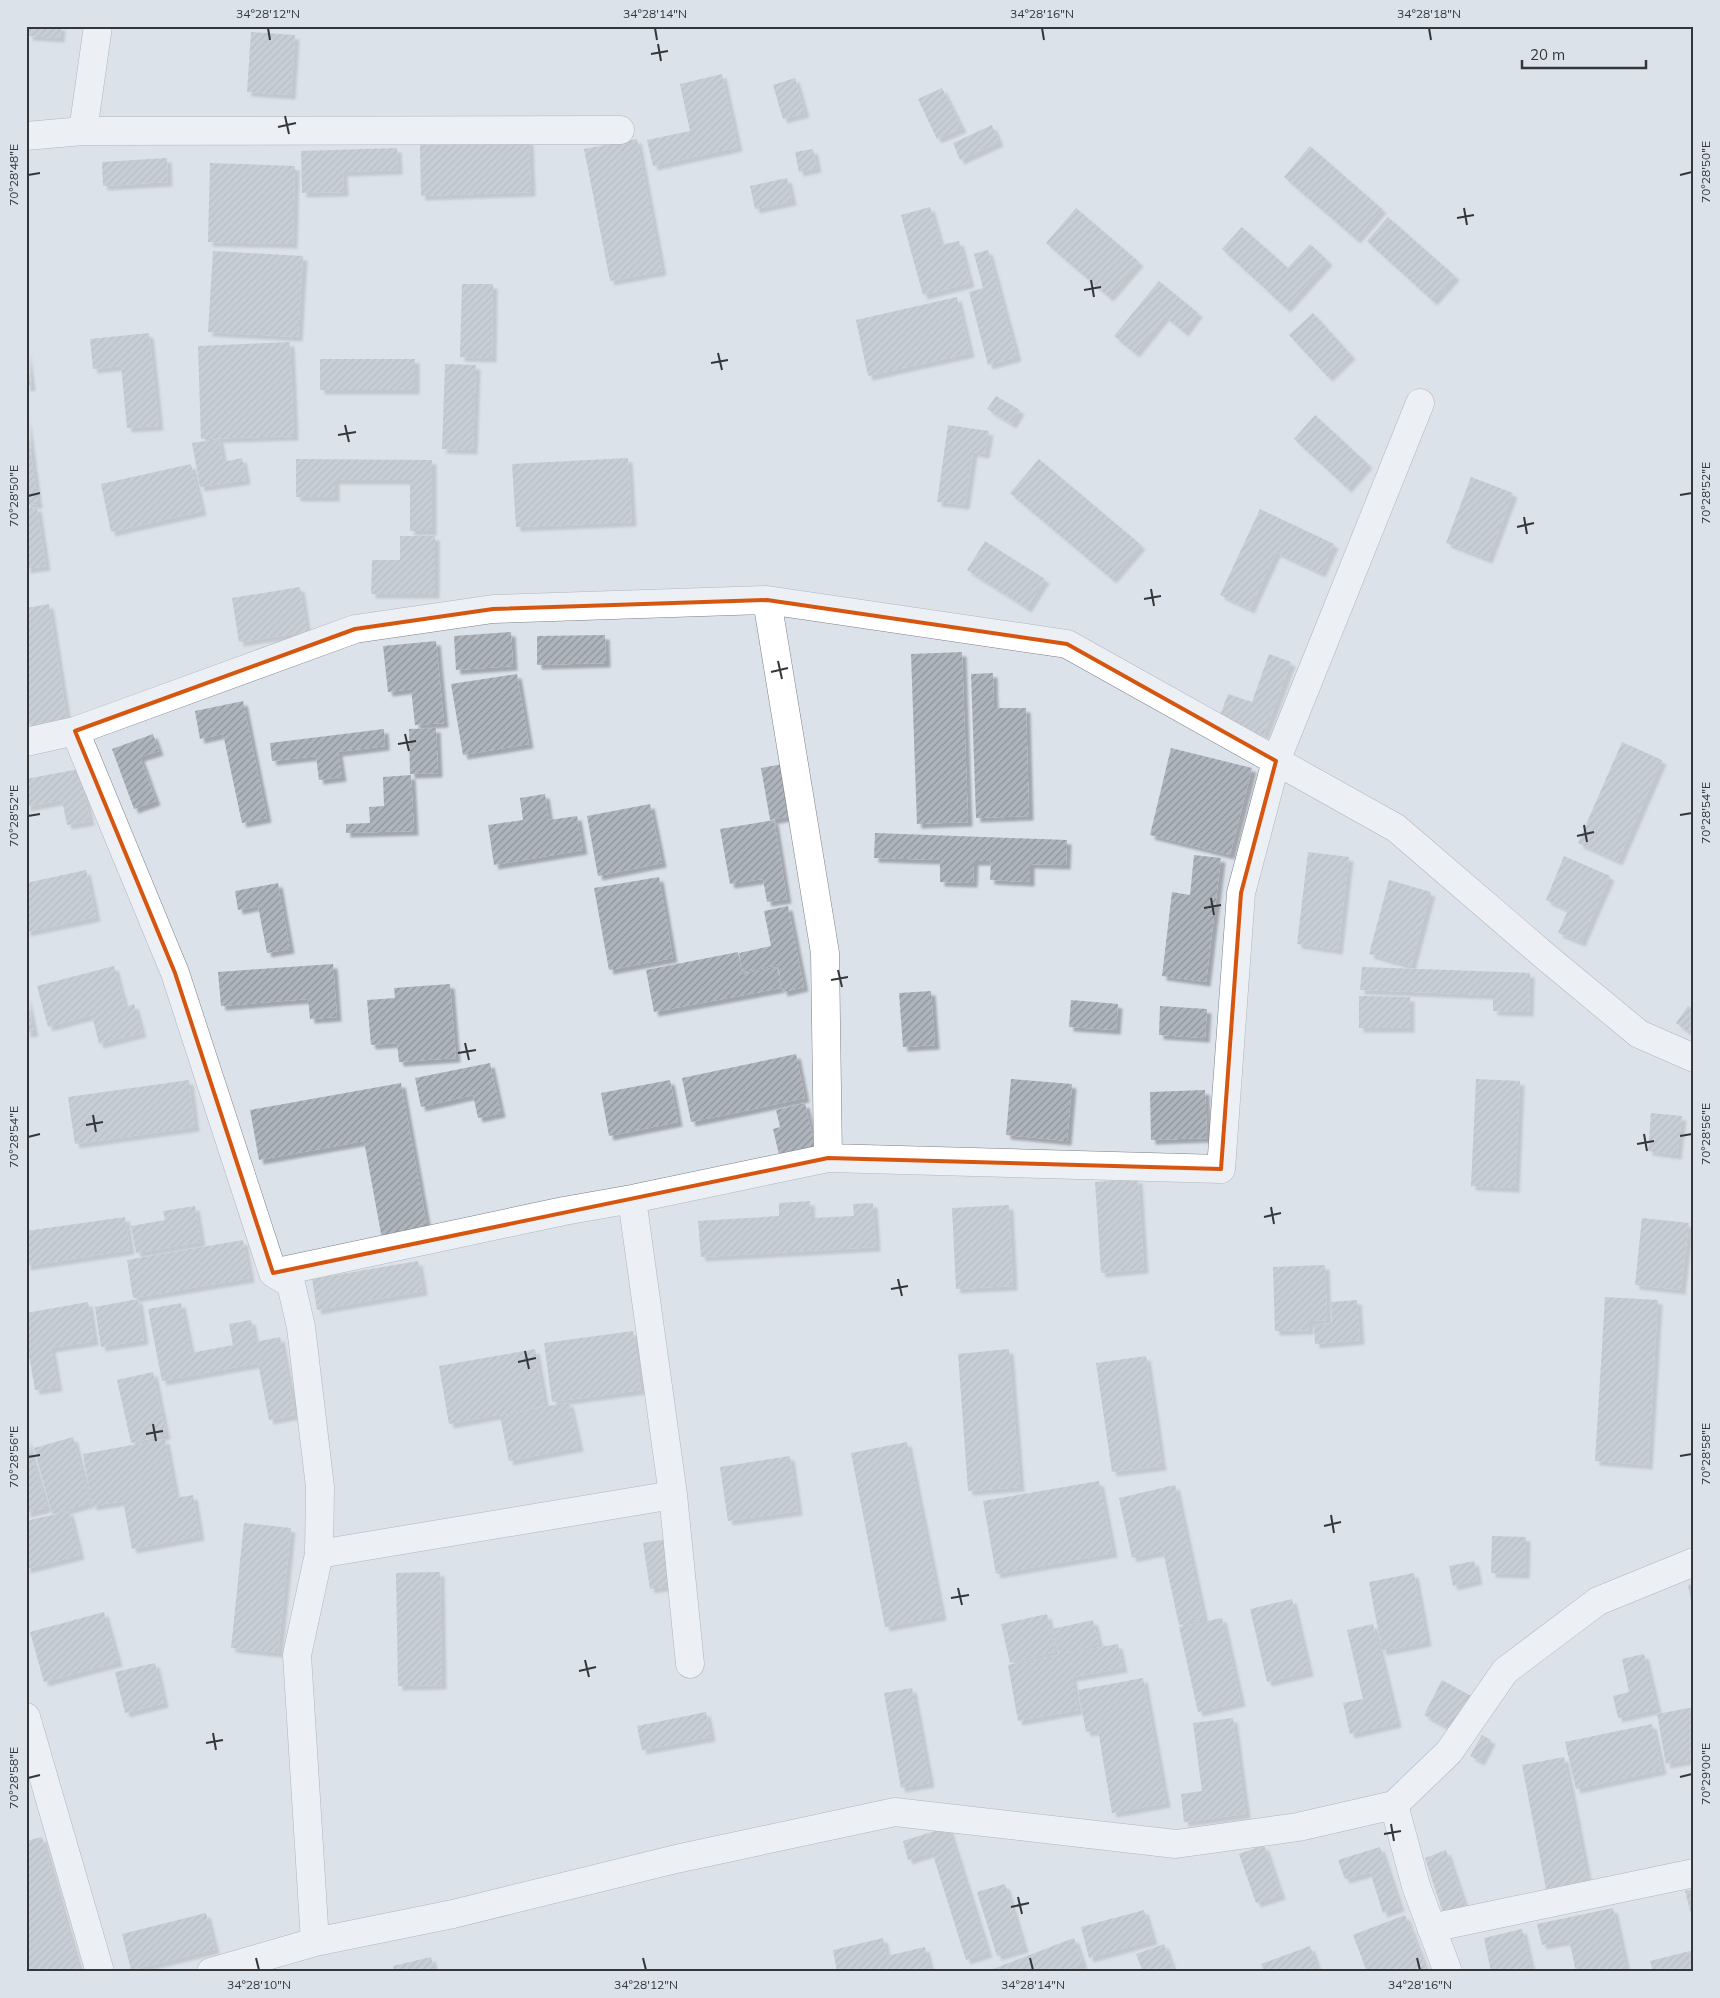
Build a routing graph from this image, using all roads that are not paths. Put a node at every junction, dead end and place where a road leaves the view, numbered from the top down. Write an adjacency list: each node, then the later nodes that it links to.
1 (98, 26): 3 (street)
2 (620, 130): 3 (street)
3 (83, 131): 4 (street)
4 (26, 136)
5 (1420, 403): 9 (street)
6 (767, 600): 7 (street); 9 (street); 11 (street)
7 (75, 731): 8 (street); 13 (street)
8 (26, 742)
9 (1276, 761): 10 (street); 11 (street)
10 (1694, 1058)
11 (828, 1158): 12 (street)
12 (632, 1199): 13 (street); 14 (street)
13 (273, 1273): 15 (street)
14 (673, 1495): 15 (street); 17 (street)
15 (319, 1554): 22 (street)
16 (1694, 1562): 19 (street)
17 (690, 1664)
18 (26, 1717): 23 (street)
19 (1394, 1805): 21 (street); 22 (street)
20 (1694, 1873): 21 (street)
21 (1432, 1928): 25 (street)
22 (315, 1942): 24 (street)
23 (100, 1972)
24 (211, 1972)
25 (1448, 1972)

